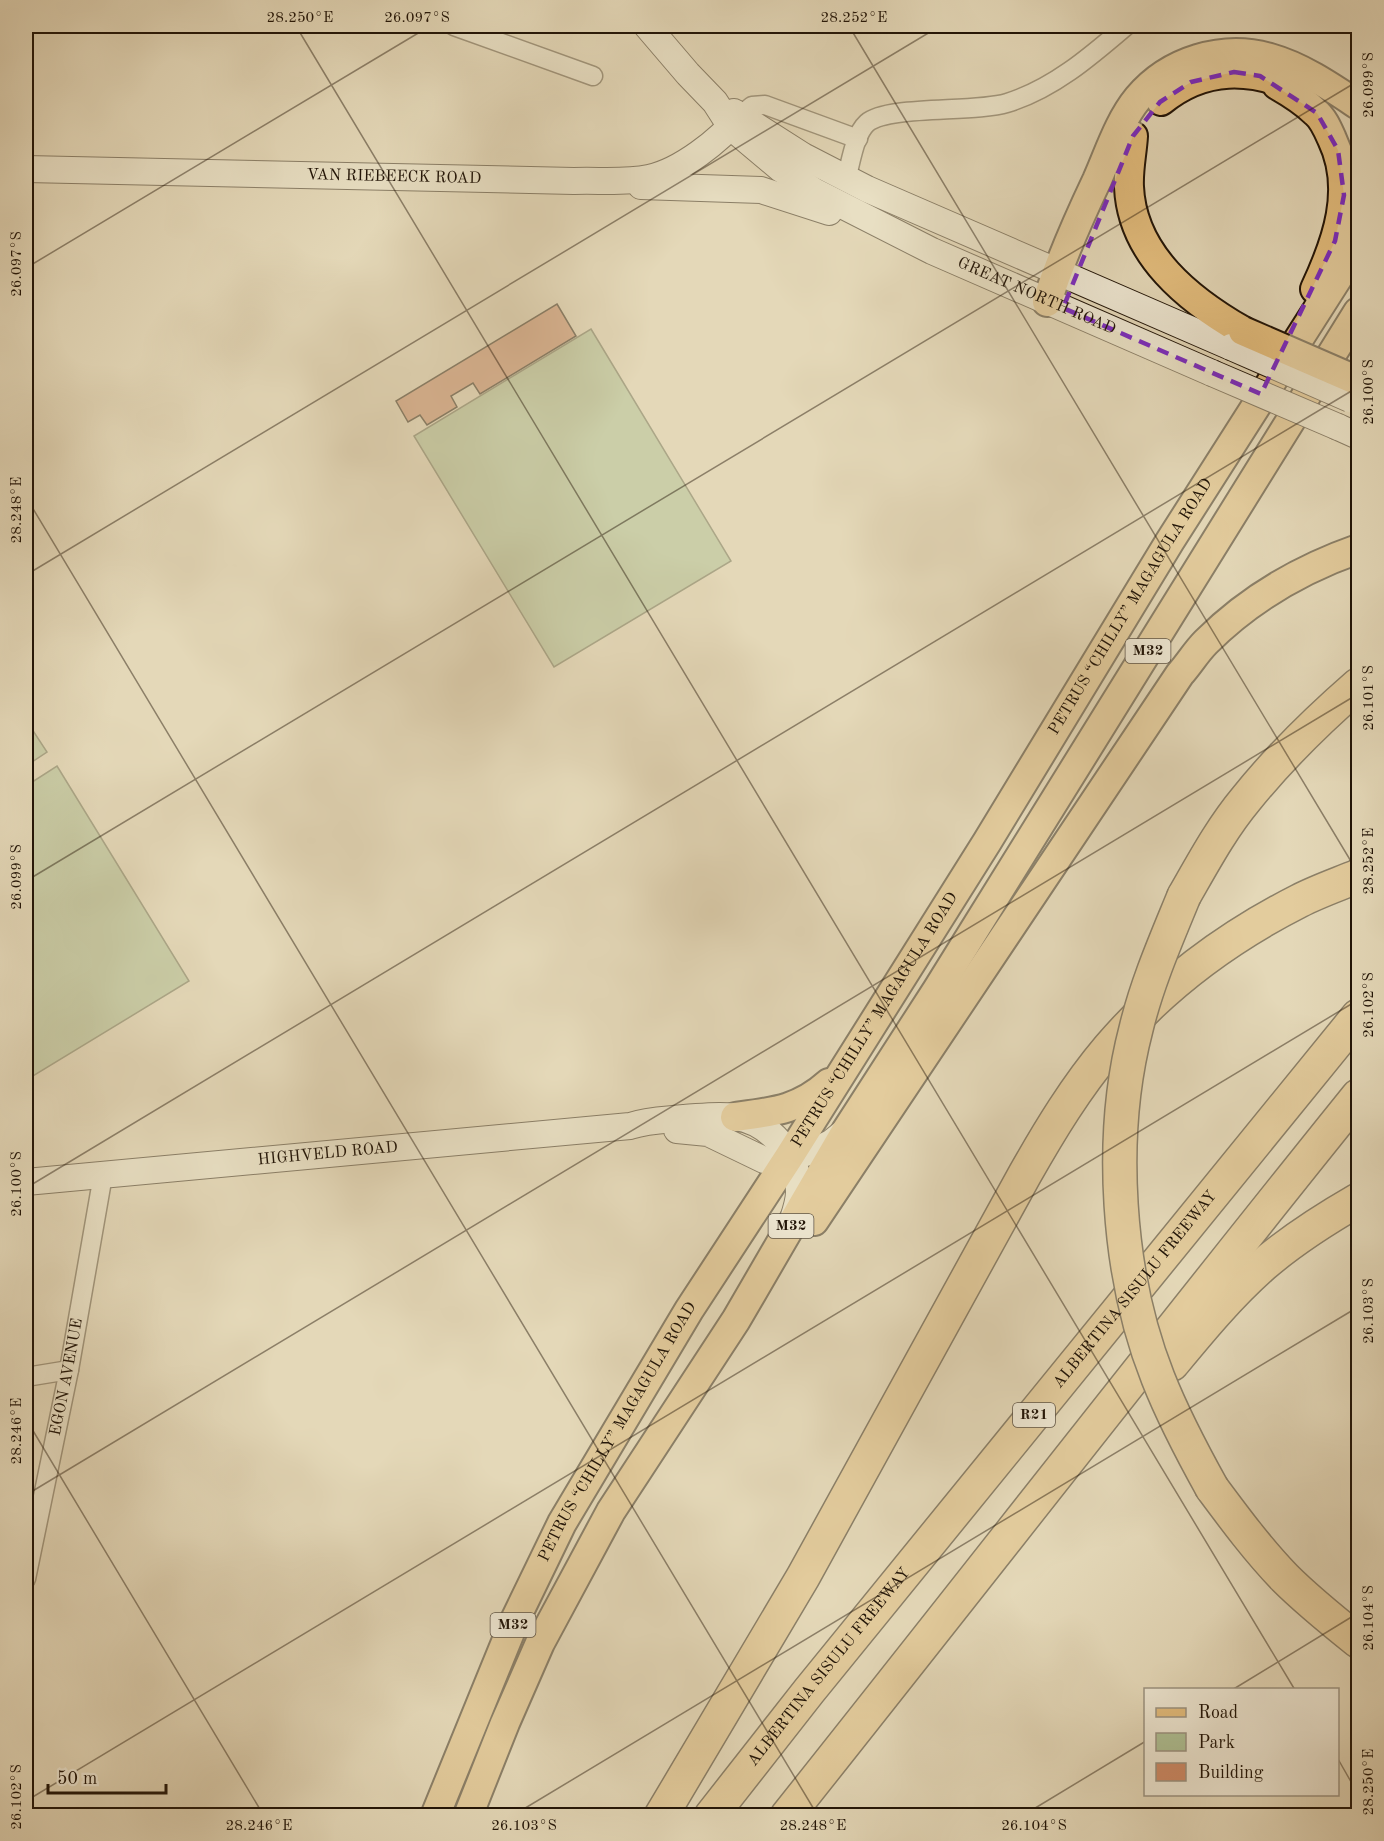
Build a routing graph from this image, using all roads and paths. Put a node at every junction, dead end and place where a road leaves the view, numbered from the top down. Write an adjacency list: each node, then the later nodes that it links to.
1 (454, 26): 4 (street)
2 (647, 26): 7 (street)
3 (1126, 26): 10 (street)
4 (593, 76)
5 (1260, 76): 8 (main road); 9 (main road); 21 (main road)
6 (1359, 105): 16 (main road)
7 (735, 121): 10 (street); 12 (street, GREAT NORTH ROAD); 13 (street, VAN RIEBEECK ROAD); 14 (street, GREAT NORTH ROAD)
8 (1359, 125)
9 (1133, 136): 16 (main road); 19 (main road)
10 (858, 139): 12 (street)
11 (26, 169): 13 (street, VAN RIEBEECK ROAD)
12 (846, 179): 16 (street, GREAT NORTH ROAD)
13 (574, 181): 14 (street)
14 (878, 225): 17 (street, GREAT NORTH ROAD)
15 (1359, 246): 21 (main road, PETRUS “CHILLY” MAGAGULA ROAD / M32)
16 (1065, 275): 17 (main road); 19 (street, GREAT NORTH ROAD)
17 (1055, 305): 22 (street, GREAT NORTH ROAD, bridge)
18 (1359, 312): 31 (main road, PETRUS “CHILLY” MAGAGULA ROAD / M32)
19 (1237, 339): 20 (main road, bridge)
20 (1356, 394)
21 (1250, 414): 27 (main road, PETRUS “CHILLY” MAGAGULA ROAD / M32)
22 (1348, 432)
23 (1359, 549): 37 (main road)
24 (1359, 685): 42 (highway, bridge)
25 (1359, 876): 45 (highway)
26 (1359, 1016): 46 (highway, ALBERTINA SISULU FREEWAY / R21)
27 (843, 1070): 29 (main road); 32 (main road, PETRUS “CHILLY” MAGAGULA ROAD / M32)
28 (1359, 1096): 40 (highway)
29 (735, 1117): 30 (street, HIGHVELD ROAD); 32 (street, HIGHVELD ROAD)
30 (630, 1126): 32 (street, HIGHVELD ROAD); 33 (street, HIGHVELD ROAD)
31 (846, 1131): 32 (street, HIGHVELD ROAD); 36 (main road, PETRUS “CHILLY” MAGAGULA ROAD / M32)
32 (789, 1157): 36 (street, HIGHVELD ROAD); 43 (main road, PETRUS “CHILLY” MAGAGULA ROAD / M32)
33 (103, 1175): 34 (street, HIGHVELD ROAD); 38 (street, EGON AVENUE)
34 (26, 1182)
35 (1359, 1200): 40 (highway)
36 (790, 1228): 37 (main road, PETRUS “CHILLY” MAGAGULA ROAD / M32)
37 (736, 1320): 44 (main road, PETRUS “CHILLY” MAGAGULA ROAD / M32)
38 (69, 1370): 39 (street); 41 (street, EGON AVENUE)
39 (26, 1377)
40 (997, 1553): 47 (highway)
41 (26, 1579)
42 (1359, 1641)
43 (435, 1815)
44 (468, 1815)
45 (661, 1815)
46 (711, 1815)
47 (787, 1815)

